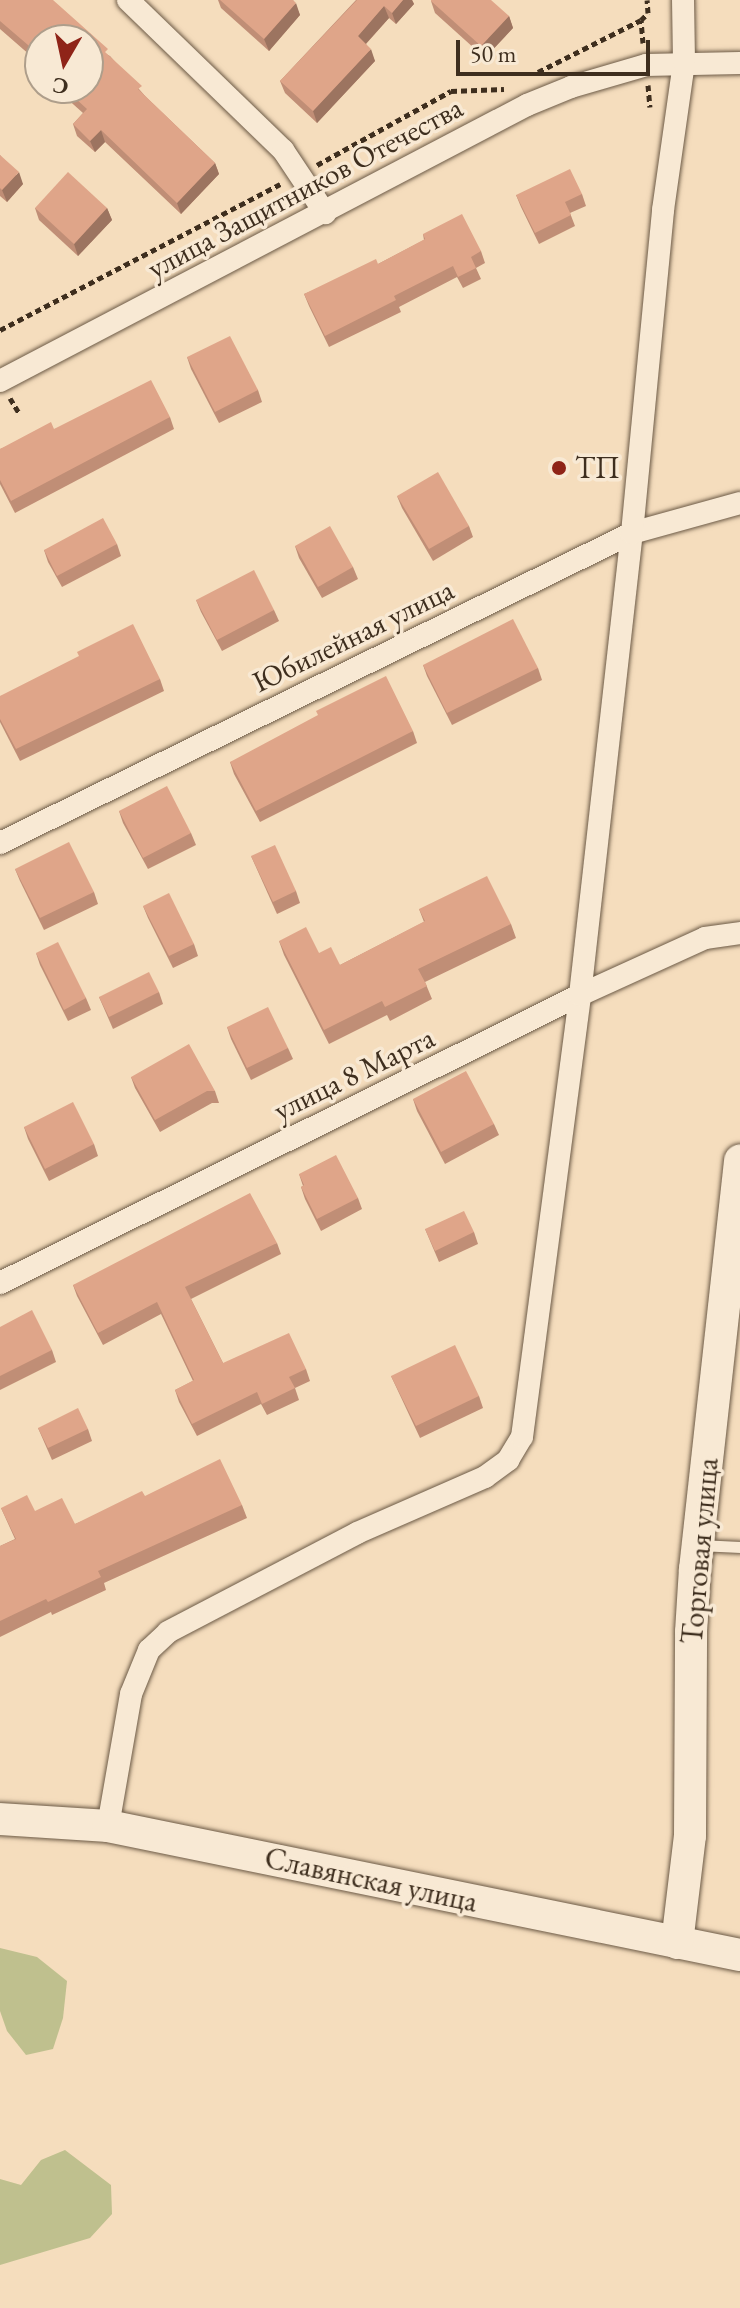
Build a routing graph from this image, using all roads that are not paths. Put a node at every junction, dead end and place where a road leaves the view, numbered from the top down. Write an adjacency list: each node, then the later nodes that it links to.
1 (128, 0): 5 (street)
2 (683, 0): 3 (street)
3 (684, 62): 4 (street, улица Защитников Отечества); 5 (street, улица Защитников Отечества); 8 (street)
4 (740, 63)
5 (325, 213): 6 (street, улица Защитников Отечества)
6 (0, 381)
7 (740, 503): 8 (street, Юбилейная улица)
8 (632, 533): 9 (street, Юбилейная улица); 11 (street)
9 (0, 843)
10 (740, 933): 11 (street, улица 8 Марта)
11 (580, 995): 14 (street, улица 8 Марта); 18 (street)
12 (740, 1160): 13 (street, Торговая улица)
13 (735, 1248): 15 (street, Торговая улица)
14 (0, 1283)
15 (698, 1545): 16 (lane); 19 (street, Торговая улица)
16 (740, 1547)
17 (0, 1819): 18 (street, Славянская улица)
18 (108, 1826): 19 (street, Славянская улица)
19 (677, 1943): 20 (street, Славянская улица)
20 (740, 1955)

